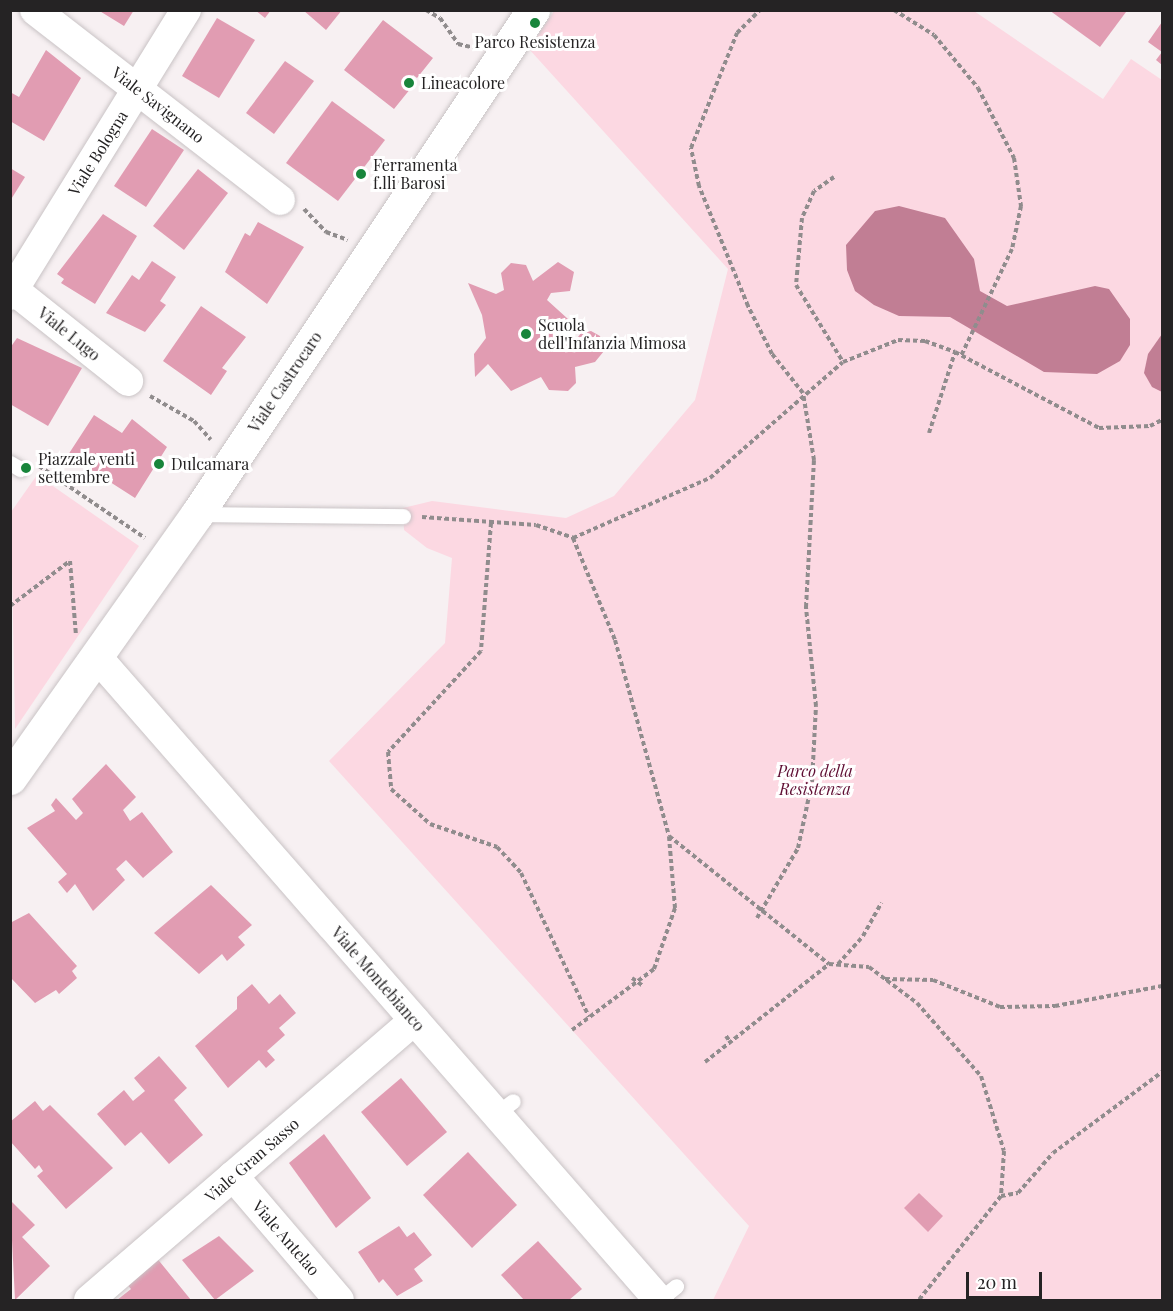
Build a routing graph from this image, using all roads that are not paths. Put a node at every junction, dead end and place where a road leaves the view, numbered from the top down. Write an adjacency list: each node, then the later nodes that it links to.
1 (35, 10): 4 (street, Viale Savignano)
2 (186, 10): 4 (street, Viale Bologna)
3 (532, 10): 8 (street, Viale Castrocaro)
4 (138, 89): 5 (street, Viale Savignano); 6 (street, Viale Bologna)
5 (280, 200)
6 (12, 290): 7 (street, Viale Lugo)
7 (128, 381)
8 (197, 514): 9 (lane); 10 (street, Viale Castrocaro)
9 (404, 516)
10 (87, 648): 11 (street, Viale Castrocaro); 12 (street, Viale Montebianco)
11 (10, 778)
12 (414, 1020): 13 (street, Viale Gran Sasso); 14 (street, Viale Montebianco)
13 (233, 1176): 15 (street, Viale Gran Sasso); 16 (street, Viale Antelao)
14 (665, 1296)
15 (89, 1300)
16 (339, 1300)

